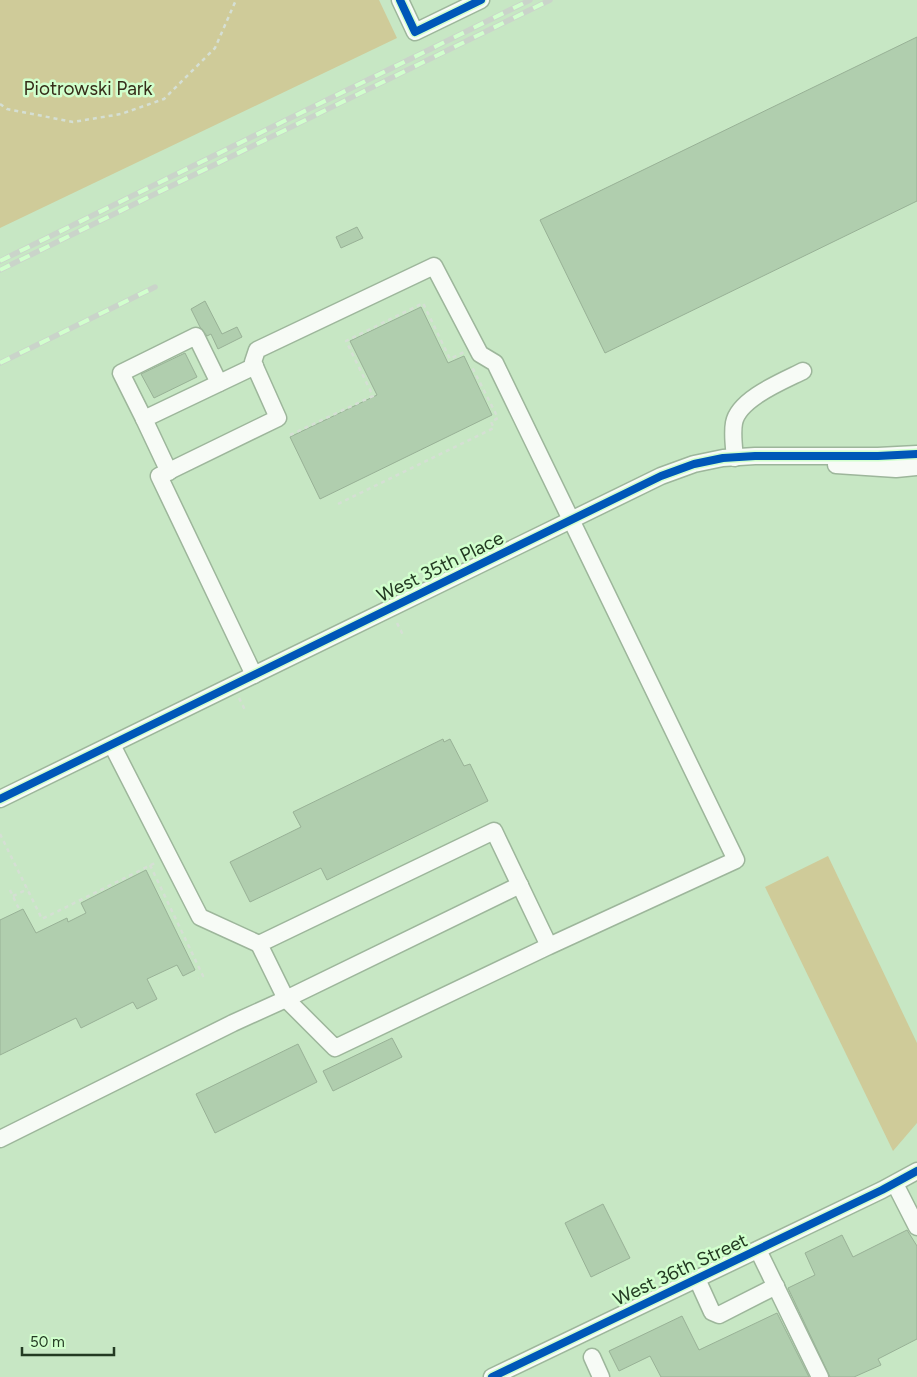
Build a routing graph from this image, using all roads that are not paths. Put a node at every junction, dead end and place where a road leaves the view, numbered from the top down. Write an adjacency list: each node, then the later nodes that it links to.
1 (400, 0): 2 (street)
2 (481, 0)
3 (254, 366): 5 (street); 11 (street); 12 (street)
4 (803, 371): 9 (street)
5 (219, 383): 6 (street); 6 (street)
6 (144, 419): 11 (street)
7 (917, 454): 8 (street, West 35th Place)
8 (754, 456): 9 (street, West 35th Place); 10 (street, West 35th Place)
9 (735, 458): 12 (street, West 35th Place)
10 (917, 467)
11 (169, 472): 13 (street)
12 (572, 519): 13 (street, West 35th Place); 18 (street)
13 (254, 675): 14 (street, West 35th Place)
14 (112, 745): 15 (street, West 35th Place); 17 (street)
15 (0, 799)
16 (520, 885): 17 (street); 18 (street); 19 (street)
17 (259, 944): 19 (street)
18 (549, 946): 19 (street)
19 (286, 999): 20 (street)
20 (0, 1139)
21 (917, 1160): 23 (street, West 36th Street)
22 (917, 1170): 23 (street, West 36th Street)
23 (888, 1187): 24 (street); 25 (street, West 36th Street)
24 (917, 1226)
25 (758, 1250): 26 (street, West 36th Street); 27 (street)
26 (697, 1279): 27 (street); 29 (street, West 36th Street)
27 (776, 1286): 32 (street)
28 (592, 1357): 31 (street)
29 (509, 1373): 30 (street, West 36th Street)
30 (492, 1377)
31 (602, 1377)
32 (820, 1377)

